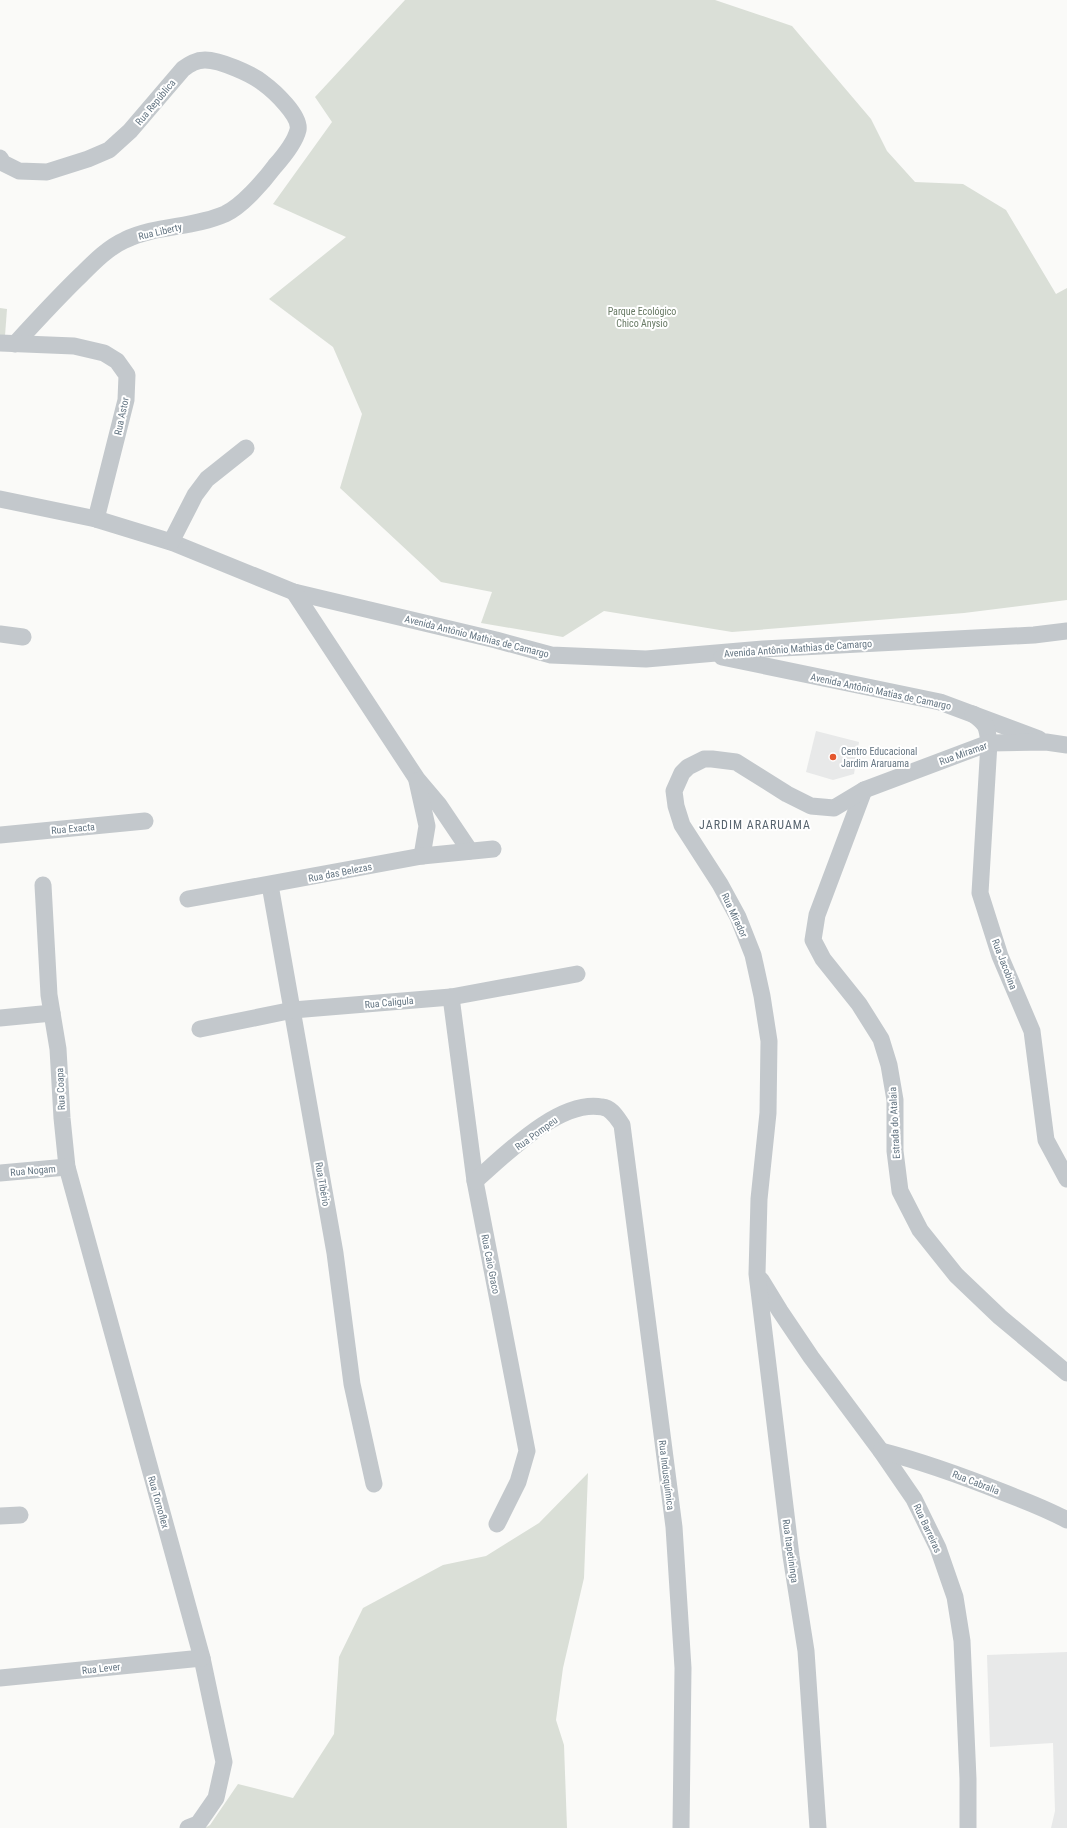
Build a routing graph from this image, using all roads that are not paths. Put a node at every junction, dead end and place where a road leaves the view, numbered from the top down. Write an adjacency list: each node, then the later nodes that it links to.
1 (298, 122): 2 (street, Rua República); 3 (street, Rua Liberty)
2 (0, 158)
3 (8, 343): 6 (street, Rua Astor)
4 (246, 448): 7 (street)
5 (0, 499): 6 (street, Avenida Antônio Mathias de Camargo)
6 (96, 519): 7 (street, Avenida Antônio Mathias de Camargo)
7 (171, 542): 8 (street, Avenida Antônio Mathias de Camargo)
8 (294, 592): 12 (street, Avenida Antônio Mathias de Camargo); 17 (street)
9 (1067, 630): 12 (street, Avenida Antônio Mathias de Camargo)
10 (0, 634): 11 (street)
11 (23, 636)
12 (711, 654): 13 (street, Avenida Antônio Matias de Camargo)
13 (974, 714): 14 (street, Avenida Antônio Matias de Camargo); 15 (street, Rua Jacobina)
14 (1046, 742): 15 (street, Rua Miramar); 16 (street, Rua Miramar)
15 (989, 743): 18 (street, Rua Miramar); 36 (street, Rua Jacobina)
16 (1067, 745)
17 (417, 779): 22 (street); 23 (street)
18 (864, 790): 38 (street, Rua Mirador); 39 (street, Estrada do Atalaia)
19 (145, 821): 20 (street, Rua Exacta)
20 (0, 835)
21 (493, 849): 22 (street, Rua das Belezas)
22 (470, 851): 23 (street, Rua das Belezas)
23 (422, 856): 25 (street, Rua das Belezas)
24 (43, 885): 30 (street, Rua Coapa)
25 (270, 885): 26 (street, Rua das Belezas); 29 (street, Rua Tibério)
26 (188, 899)
27 (578, 974): 28 (street, Rua Caligula)
28 (451, 997): 29 (street, Rua Caligula); 37 (street, Rua Caio Graco)
29 (293, 1010): 32 (street, Rua Caligula); 41 (street, Rua Tibério)
30 (52, 1013): 31 (street); 34 (street, Rua Coapa)
31 (0, 1018)
32 (200, 1029)
33 (622, 1125): 37 (street, Rua Pompeu); 49 (street, Rua Indusquímica)
34 (67, 1166): 35 (street, Rua Nogam); 46 (street, Rua Tornoflex)
35 (0, 1173)
36 (1067, 1179)
37 (475, 1181): 45 (street, Rua Caio Graco)
38 (758, 1274): 40 (street, Rua Barreiras); 50 (street, Rua Itapetininga)
39 (1067, 1373)
40 (881, 1451): 44 (street, Rua Cabralia); 51 (street, Rua Barreiras)
41 (374, 1484)
42 (20, 1515): 43 (street)
43 (0, 1516)
44 (1067, 1520)
45 (497, 1524)
46 (202, 1658): 47 (street, Rua Lever); 48 (street, Rua Tornoflex)
47 (0, 1678)
48 (188, 1828)
49 (681, 1828)
50 (818, 1828)
51 (968, 1828)

